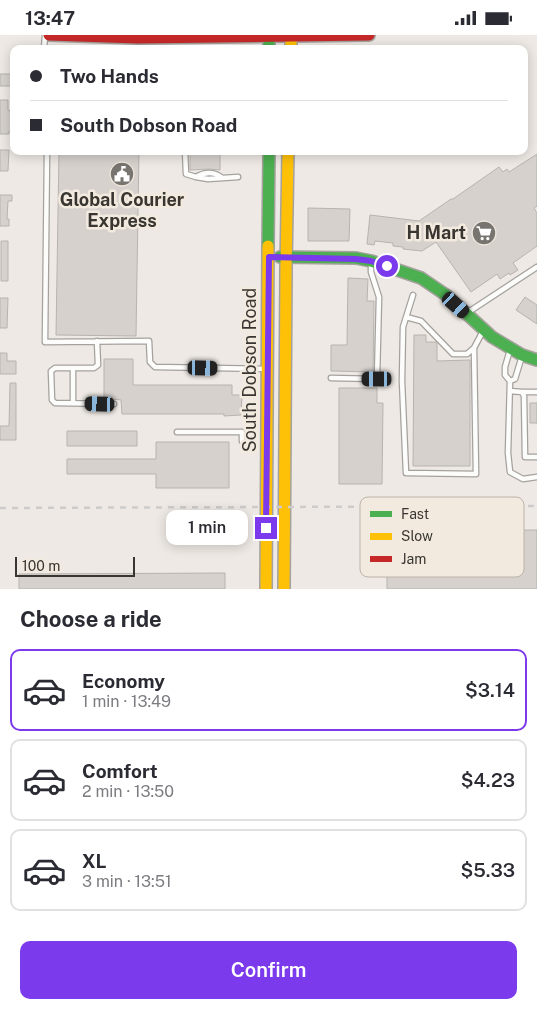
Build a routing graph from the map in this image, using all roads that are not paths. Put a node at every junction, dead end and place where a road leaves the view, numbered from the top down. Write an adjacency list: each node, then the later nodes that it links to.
1 (49, 35): 3 (main road)
2 (369, 35): 4 (main road)
3 (269, 36): 4 (main road)
4 (291, 36)
5 (47, 155): 18 (lane)
6 (185, 155): 9 (lane)
7 (269, 155): 10 (main road, South Dobson Road)
8 (288, 155): 11 (main road, South Dobson Road)
9 (238, 177)
10 (269, 257): 11 (main road); 19 (main road, South Dobson Road)
11 (286, 257): 12 (main road); 26 (main road, South Dobson Road)
12 (371, 261): 15 (main road); 27 (lane)
13 (537, 267): 15 (lane)
14 (413, 295): 16 (lane)
15 (466, 314): 17 (main road)
16 (406, 317): 20 (lane); 20 (lane)
17 (484, 330): 20 (lane); 21 (main road)
18 (97, 341): 24 (lane); 25 (lane)
19 (268, 342): 25 (main road, South Dobson Road); 26 (main road)
20 (474, 348)
21 (510, 349): 22 (main road); 28 (lane)
22 (522, 355): 23 (main road); 28 (lane)
23 (537, 360)
24 (73, 368): 32 (lane); 32 (lane)
25 (268, 369): 38 (main road, South Dobson Road)
26 (286, 377): 39 (main road, South Dobson Road)
27 (332, 379)
28 (512, 380): 29 (lane)
29 (510, 391): 30 (lane); 37 (lane)
30 (522, 392): 31 (lane); 36 (lane)
31 (537, 392)
32 (73, 403): 33 (lane)
33 (114, 404)
34 (177, 432): 35 (lane)
35 (242, 441)
36 (537, 457)
37 (537, 477)
38 (266, 528): 39 (lane); 40 (main road, South Dobson Road)
39 (285, 528): 41 (main road, South Dobson Road)
40 (266, 589)
41 (284, 589)

